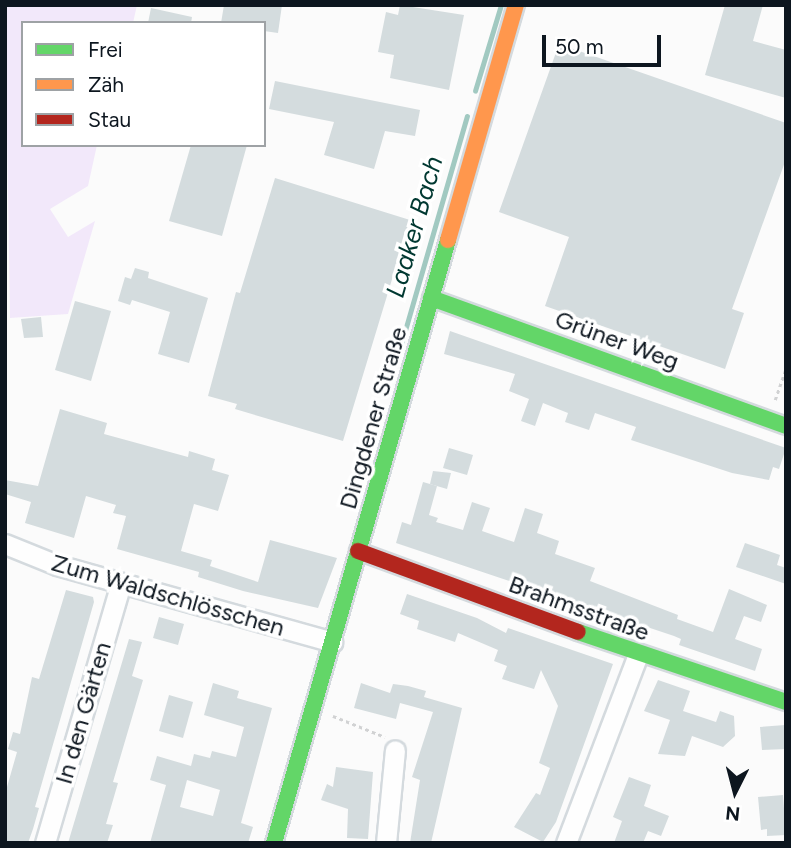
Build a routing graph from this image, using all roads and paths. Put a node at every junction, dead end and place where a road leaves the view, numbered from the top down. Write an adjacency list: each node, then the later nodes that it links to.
1 (516, 5): 2 (main road, Dingdener Straße)
2 (432, 298): 4 (main road, Grüner Weg); 7 (main road, Dingdener Straße)
3 (786, 368): 4 (path)
4 (768, 420): 5 (main road, Grüner Weg)
5 (786, 426)
6 (5, 544): 8 (street, Zum Waldschlösschen)
7 (358, 551): 9 (main road, Dingdener Straße); 10 (main road, Brahmsstraße)
8 (121, 583): 9 (street, Zum Waldschlösschen); 14 (street, In den Gärten)
9 (332, 642): 15 (main road, Dingdener Straße)
10 (638, 654): 11 (main road, Brahmsstraße); 17 (street)
11 (786, 702)
12 (327, 713): 13 (path)
13 (395, 750): 16 (street)
14 (45, 843)
15 (274, 843)
16 (386, 843)
17 (566, 843)

